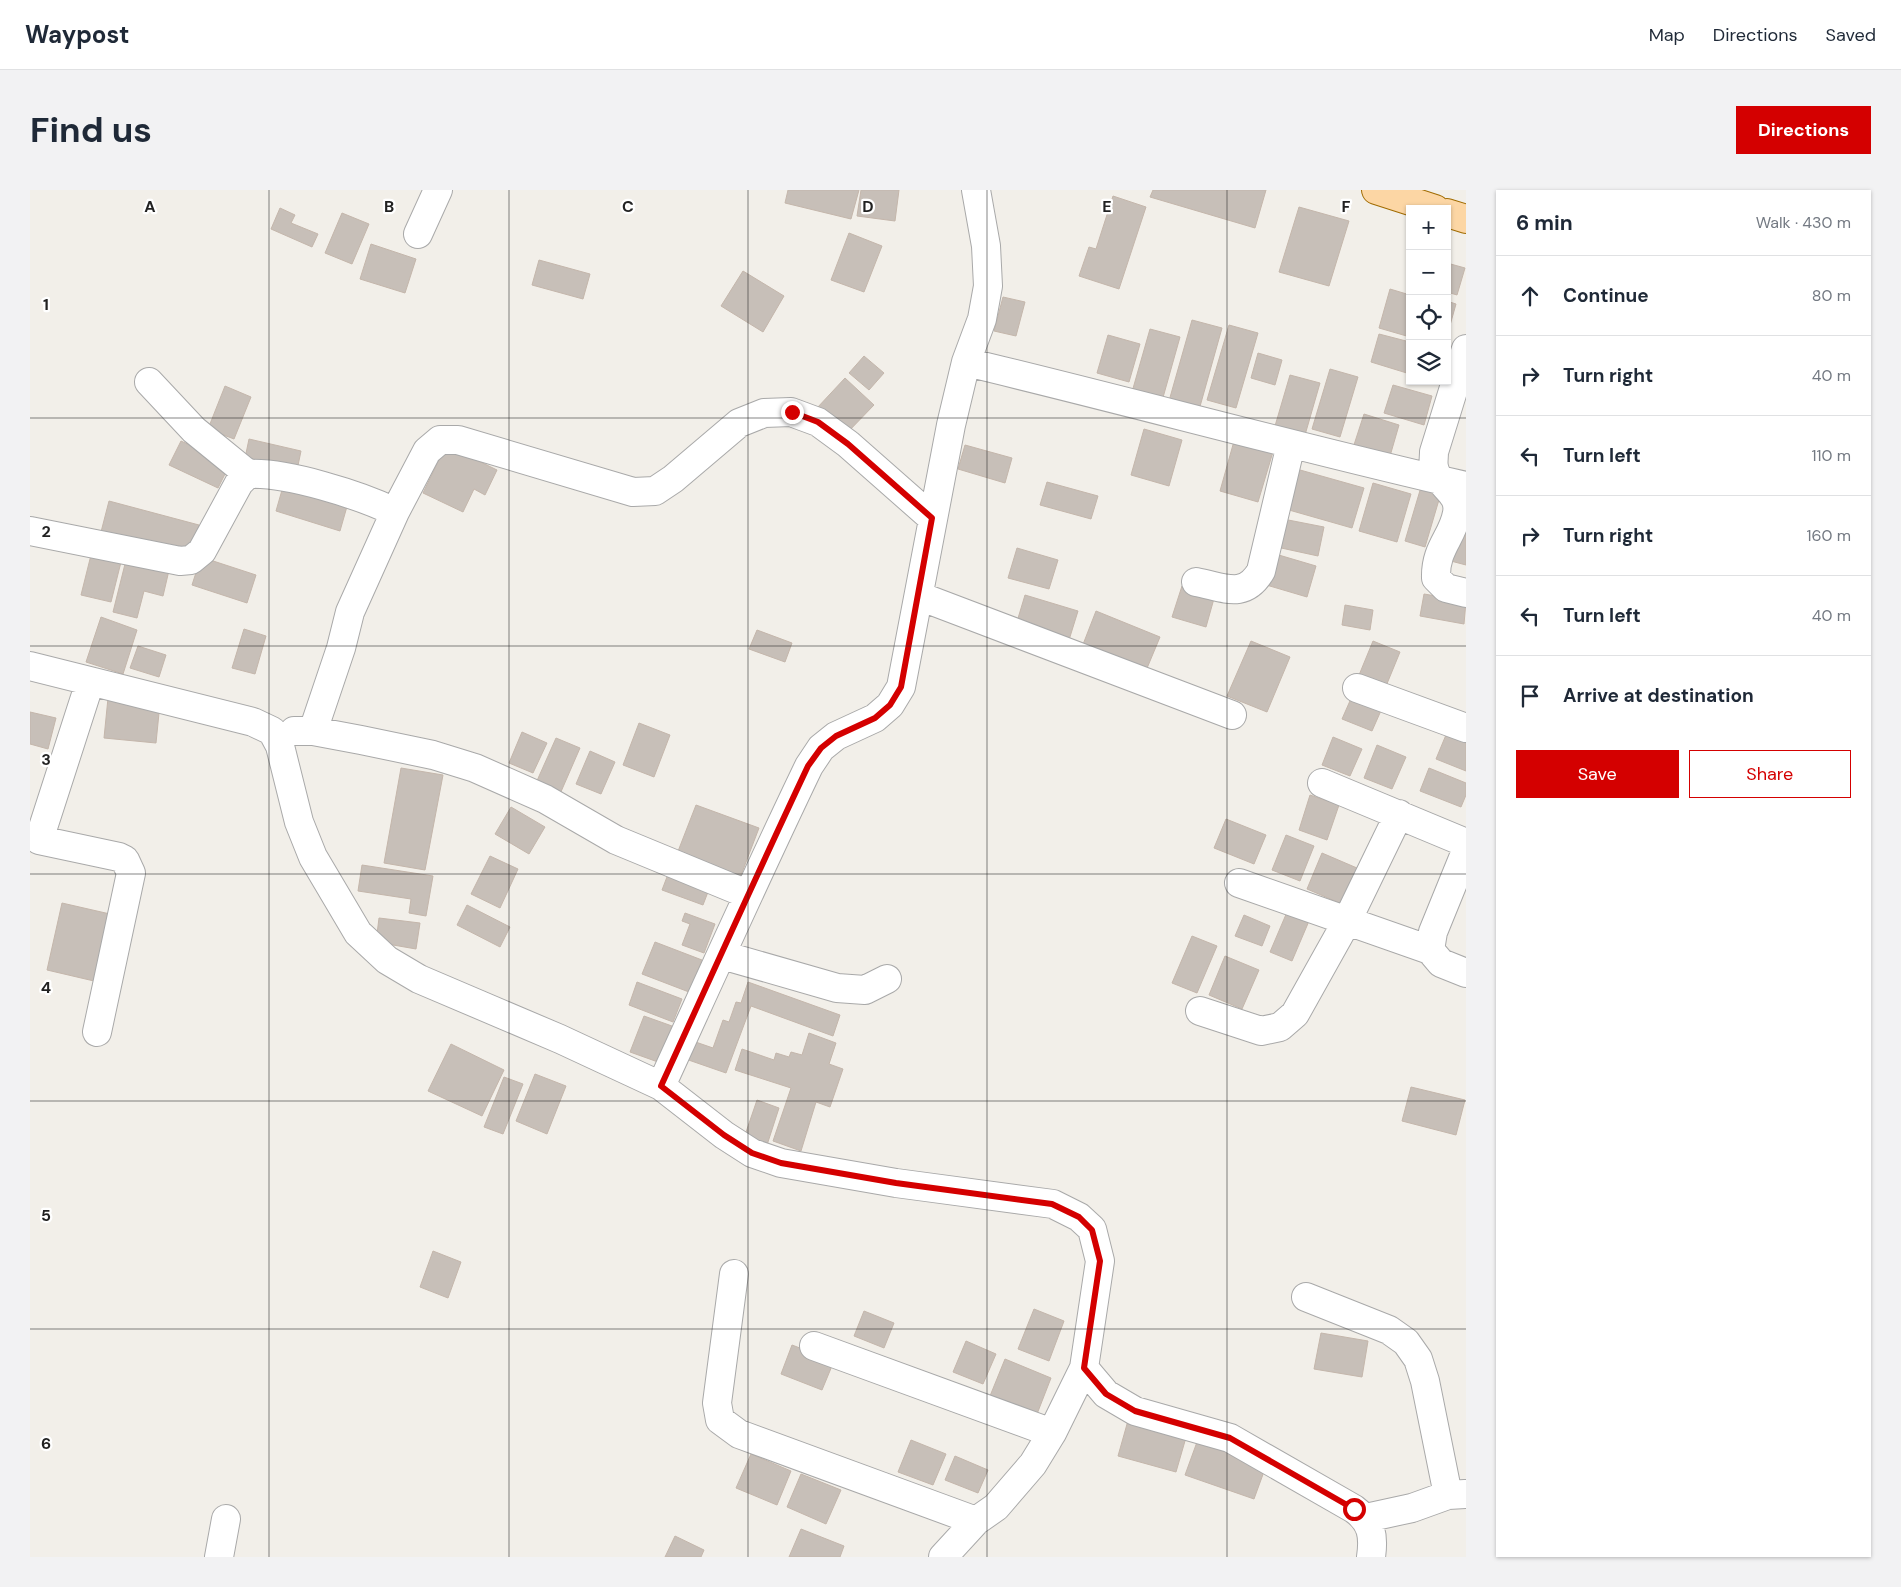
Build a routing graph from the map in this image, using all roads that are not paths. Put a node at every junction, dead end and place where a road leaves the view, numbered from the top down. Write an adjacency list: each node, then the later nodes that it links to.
1 (438, 190): 7 (street)
2 (976, 190): 9 (street)
3 (1386, 192): 4 (main road)
4 (1423, 205)
5 (1451, 214): 6 (main road)
6 (1466, 219)
7 (418, 234)
8 (1466, 349): 13 (street)
9 (966, 362): 11 (street); 16 (street)
10 (149, 382): 12 (street)
11 (1291, 444): 13 (street); 18 (street)
12 (248, 474): 15 (street); 17 (street)
13 (1440, 480): 14 (street); 19 (street)
14 (1466, 486)
15 (395, 512): 16 (street); 27 (street)
16 (932, 518): 20 (street)
17 (30, 531)
18 (1196, 582)
19 (1466, 593)
20 (919, 596): 24 (street); 34 (street)
21 (30, 666): 22 (street)
22 (90, 682): 26 (street); 30 (street)
23 (1357, 688): 25 (street)
24 (1232, 715)
25 (1466, 728)
26 (272, 731): 27 (street); 42 (street)
27 (313, 731): 34 (street)
28 (1322, 783): 29 (street)
29 (1399, 814): 31 (street); 35 (street)
30 (35, 839): 41 (street)
31 (1466, 843)
32 (1466, 851): 36 (street)
33 (1239, 883): 35 (street)
34 (747, 894): 37 (street)
35 (1347, 921): 36 (street); 40 (street)
36 (1430, 950): 38 (street)
37 (722, 955): 39 (street); 42 (street)
38 (1466, 973)
39 (887, 980)
40 (1200, 1011)
41 (96, 1032)
42 (661, 1086): 46 (street)
43 (734, 1274): 51 (street)
44 (1306, 1297): 48 (street)
45 (814, 1346): 47 (street)
46 (1084, 1368): 47 (street); 49 (street)
47 (1052, 1433): 51 (street)
48 (1457, 1494): 49 (street)
49 (1366, 1518): 54 (street)
50 (226, 1519): 52 (street)
51 (976, 1521): 53 (street)
52 (219, 1557)
53 (943, 1557)
54 (1371, 1557)

